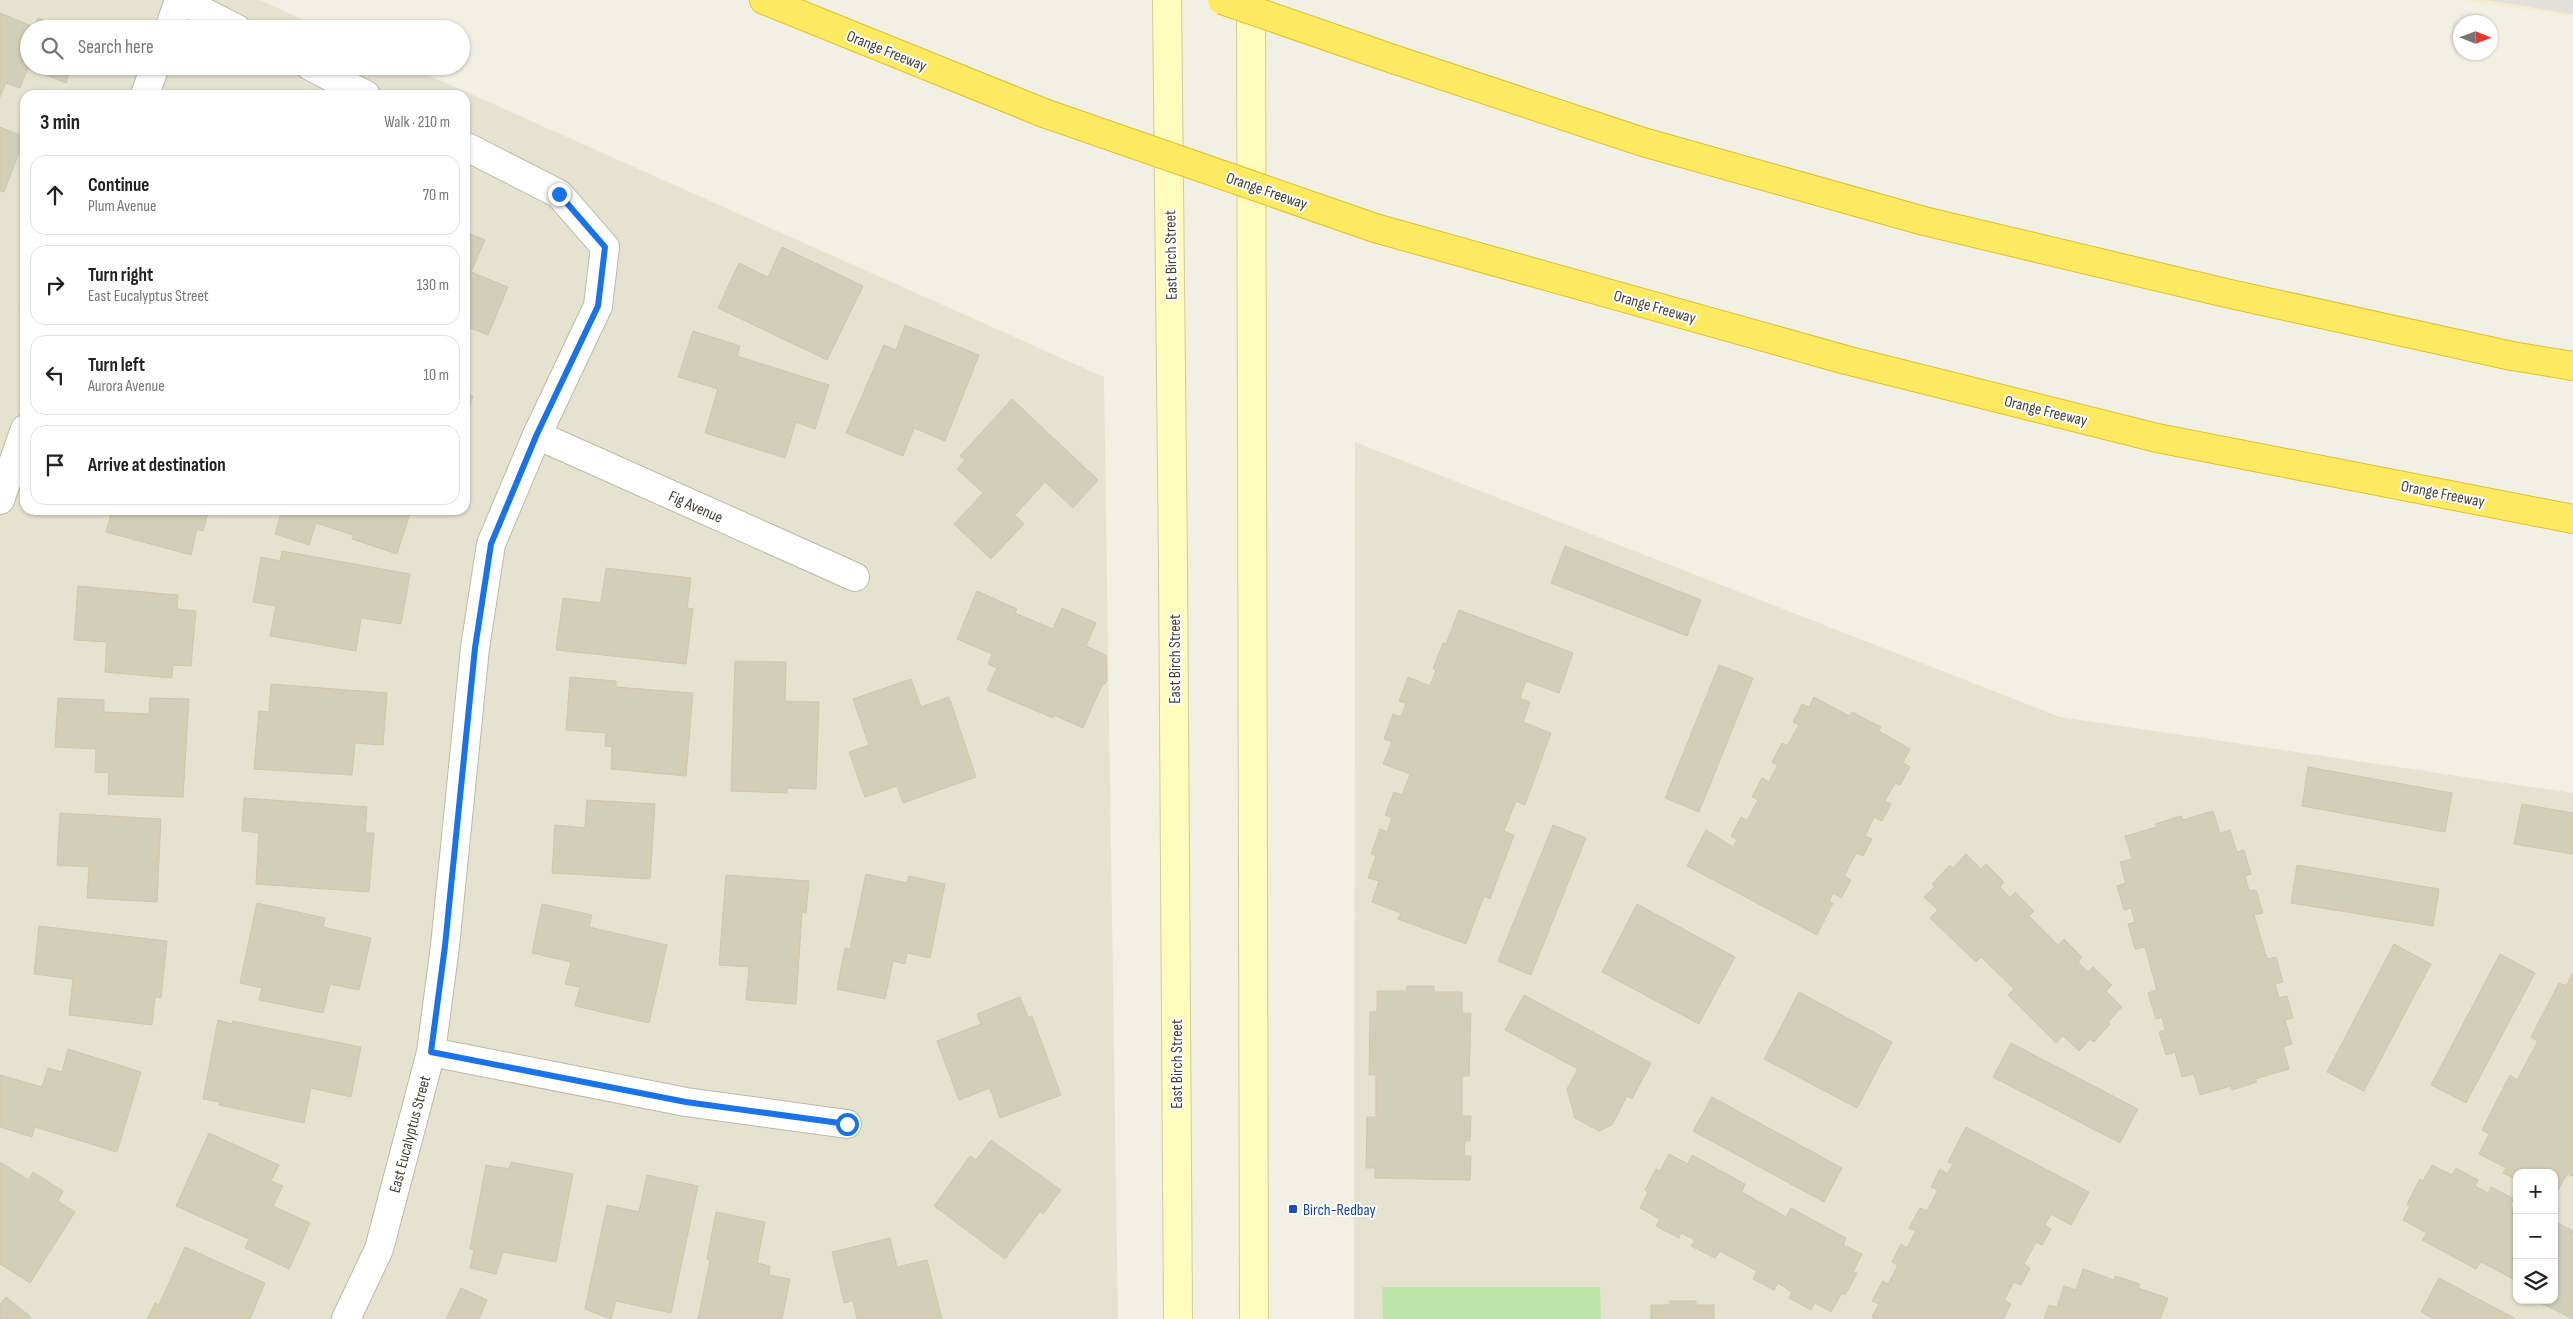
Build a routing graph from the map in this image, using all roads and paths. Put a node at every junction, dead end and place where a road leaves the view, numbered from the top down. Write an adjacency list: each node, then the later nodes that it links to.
1 (180, 0): 6 (street); 7 (street)
2 (764, 0): 17 (highway, Orange Freeway, bridge)
3 (1167, 0): 22 (street, East Birch Street)
4 (1222, 0): 13 (highway, bridge)
5 (1251, 0): 23 (street)
6 (172, 20)
7 (219, 20)
8 (152, 75): 10 (street)
9 (327, 75): 11 (street)
10 (147, 90)
11 (356, 90)
12 (470, 149): 14 (street, East Eucalyptus Street)
13 (2573, 366)
14 (537, 434): 18 (street, Fig Avenue); 19 (street, East Eucalyptus Street)
15 (20, 444): 16 (street)
16 (0, 500)
17 (2573, 519)
18 (855, 577)
19 (431, 1052): 20 (street); 21 (street, East Eucalyptus Street)
20 (847, 1124)
21 (346, 1319)
22 (1178, 1319)
23 (1254, 1319)

